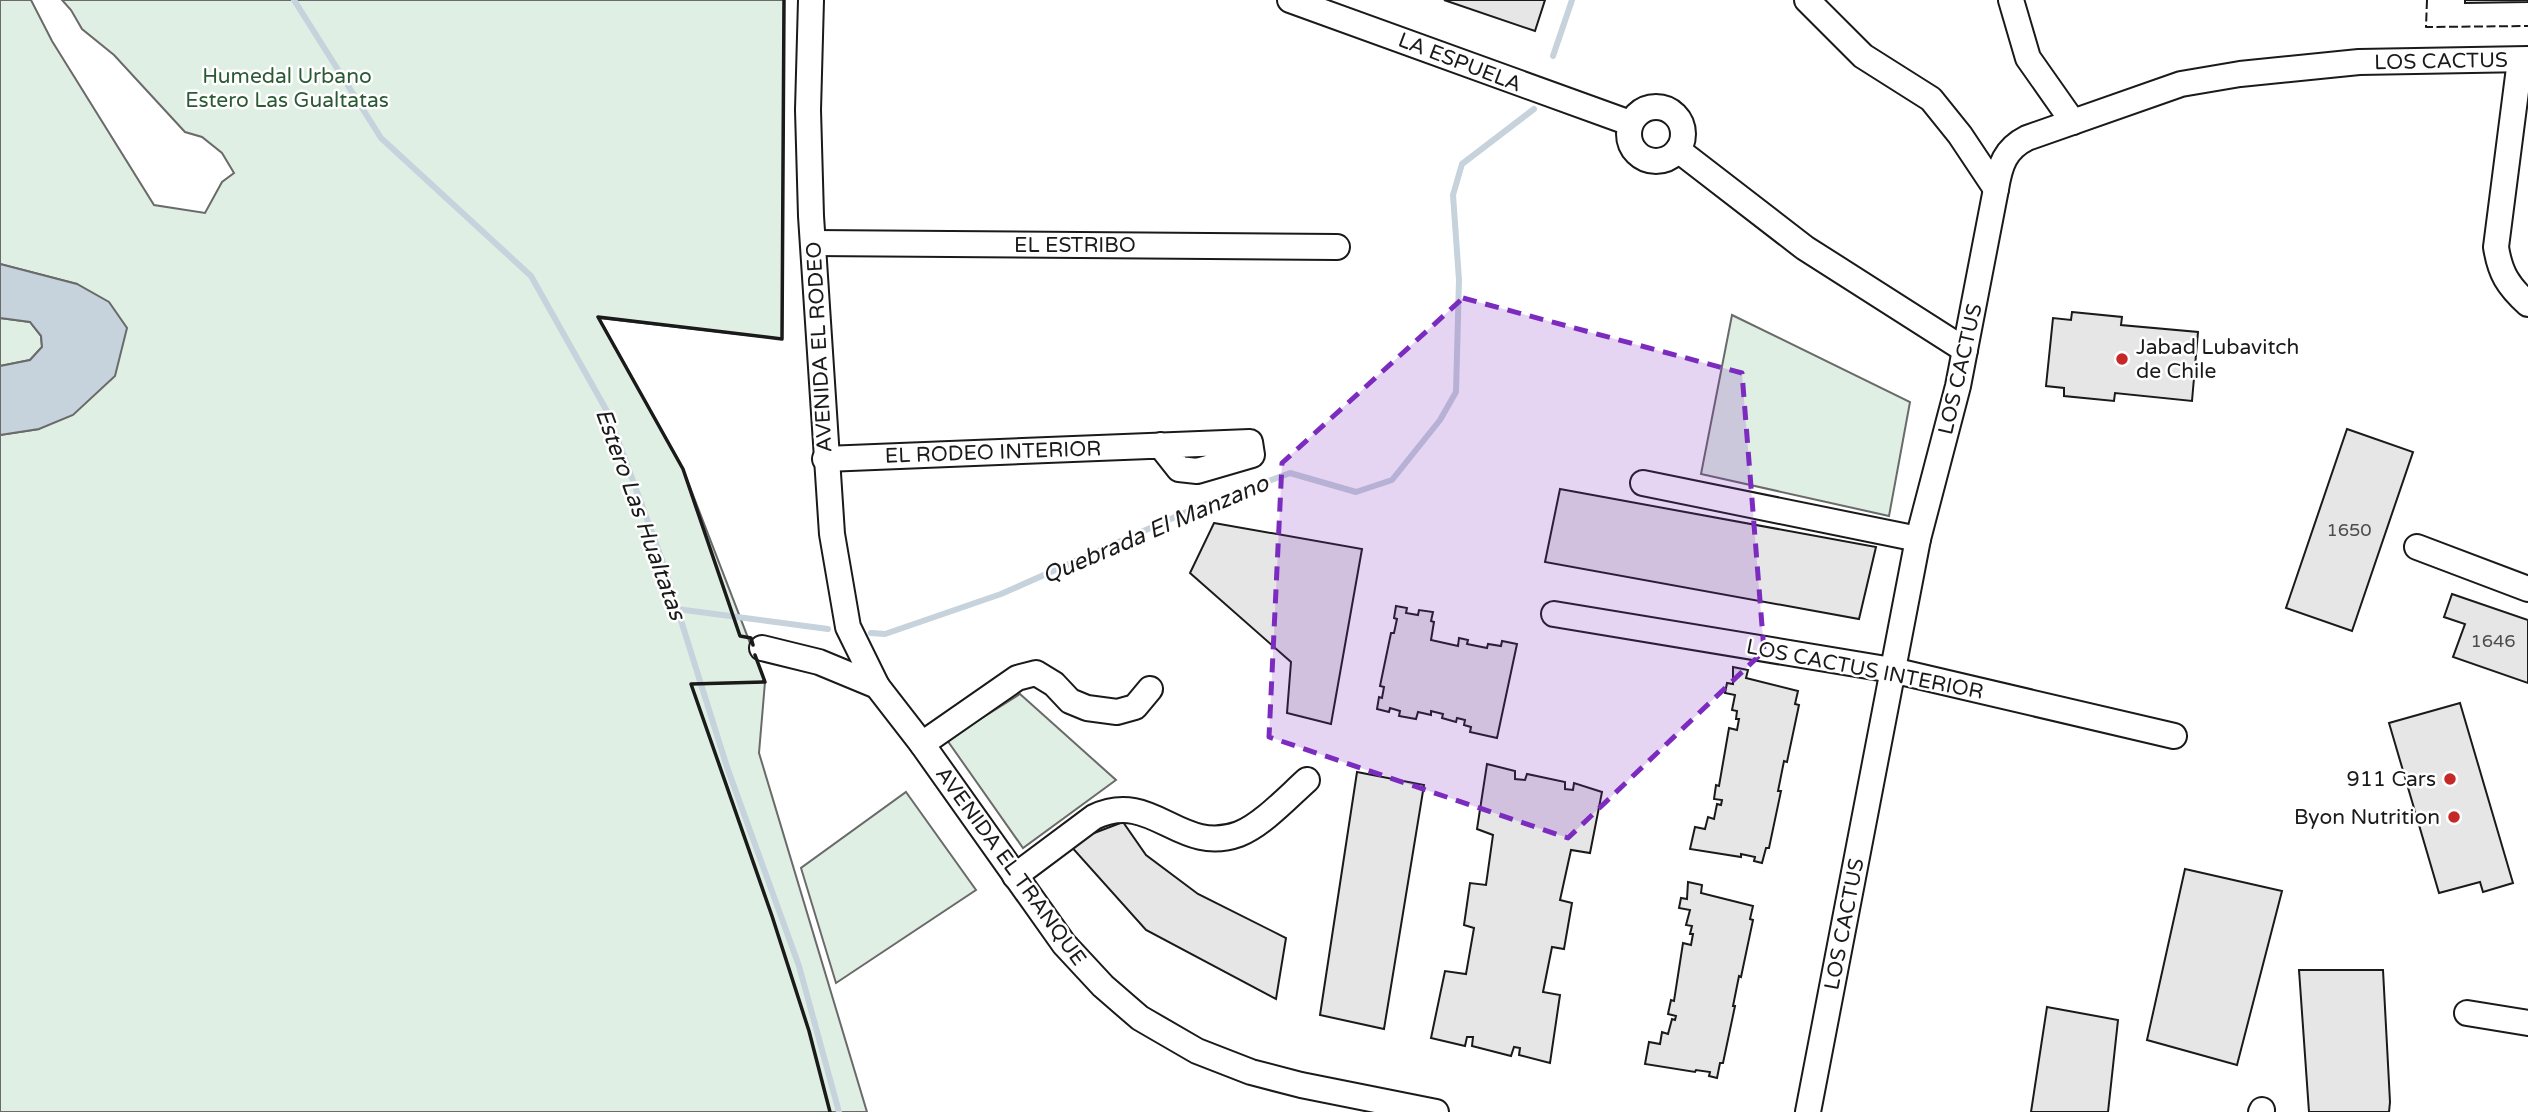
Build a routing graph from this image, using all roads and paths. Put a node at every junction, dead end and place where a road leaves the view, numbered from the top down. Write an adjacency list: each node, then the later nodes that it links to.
1 (811, 0): 10 (street, AVENIDA EL RODEO)
2 (1290, 0): 7 (street, LA ESPUELA)
3 (1807, 0): 9 (street)
4 (2011, 0): 6 (street)
5 (2524, 60): 6 (street, LOS CACTUS); 12 (street)
6 (2073, 121): 9 (street, LOS CACTUS)
7 (1630, 123): 8 (street); 8 (street)
8 (1678, 150): 13 (street)
9 (1996, 189): 13 (street, LOS CACTUS)
10 (813, 243): 11 (street, EL ESTRIBO); 15 (street, AVENIDA EL RODEO)
11 (1337, 247)
12 (2528, 304)
13 (1965, 350): 17 (street, LOS CACTUS)
14 (1160, 445): 15 (street, EL RODEO INTERIOR)
15 (825, 458): 23 (street, AVENIDA EL RODEO)
16 (1643, 483): 17 (street)
17 (1918, 538): 22 (street, LOS CACTUS)
18 (2417, 547): 19 (street)
19 (2528, 589)
20 (1554, 614): 22 (street, LOS CACTUS INTERIOR)
21 (762, 648): 23 (street, AVENIDA EL TRANQUE)
22 (1892, 670): 25 (street, LOS CACTUS INTERIOR); 32 (street, LOS CACTUS)
23 (877, 686): 26 (street, AVENIDA EL TRANQUE)
24 (1150, 689): 26 (street)
25 (2174, 736)
26 (922, 744): 28 (street, AVENIDA EL TRANQUE)
27 (1307, 780): 28 (street)
28 (1015, 876): 31 (street, AVENIDA EL TRANQUE)
29 (2467, 1013): 30 (street)
30 (2528, 1023)
31 (1437, 1112)
32 (1808, 1112)

